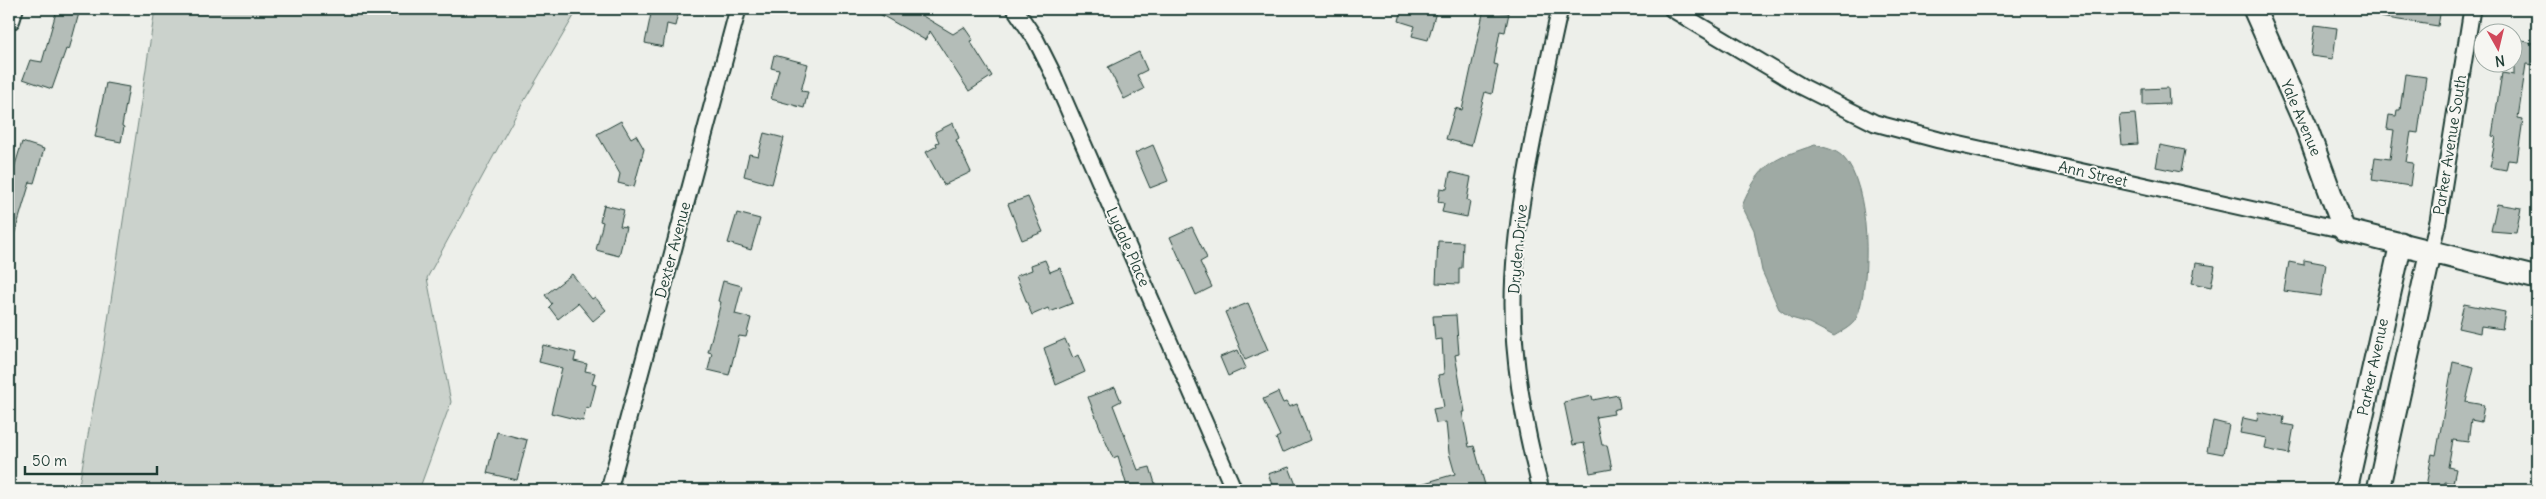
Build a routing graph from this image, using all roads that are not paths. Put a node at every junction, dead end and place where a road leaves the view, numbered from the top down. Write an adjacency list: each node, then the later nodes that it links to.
1 (12, 9): 8 (street)
2 (738, 9): 13 (street, Dexter Avenue)
3 (1015, 9): 14 (street, Lydale Place)
4 (1560, 9): 15 (street, Dryden Drive)
5 (1672, 9): 9 (street, Ann Street)
6 (2254, 9): 9 (street, Yale Avenue)
7 (2472, 9): 11 (street, Parker Avenue South)
8 (9, 20)
9 (2344, 230): 10 (street, Ann Street)
10 (2400, 243): 11 (street, Ann Street); 16 (street, Parker Avenue)
11 (2430, 250): 12 (street, Ann Street); 17 (street, Parker Avenue)
12 (2537, 278)
13 (608, 490)
14 (1234, 490)
15 (1540, 490)
16 (2346, 490)
17 (2378, 490)

